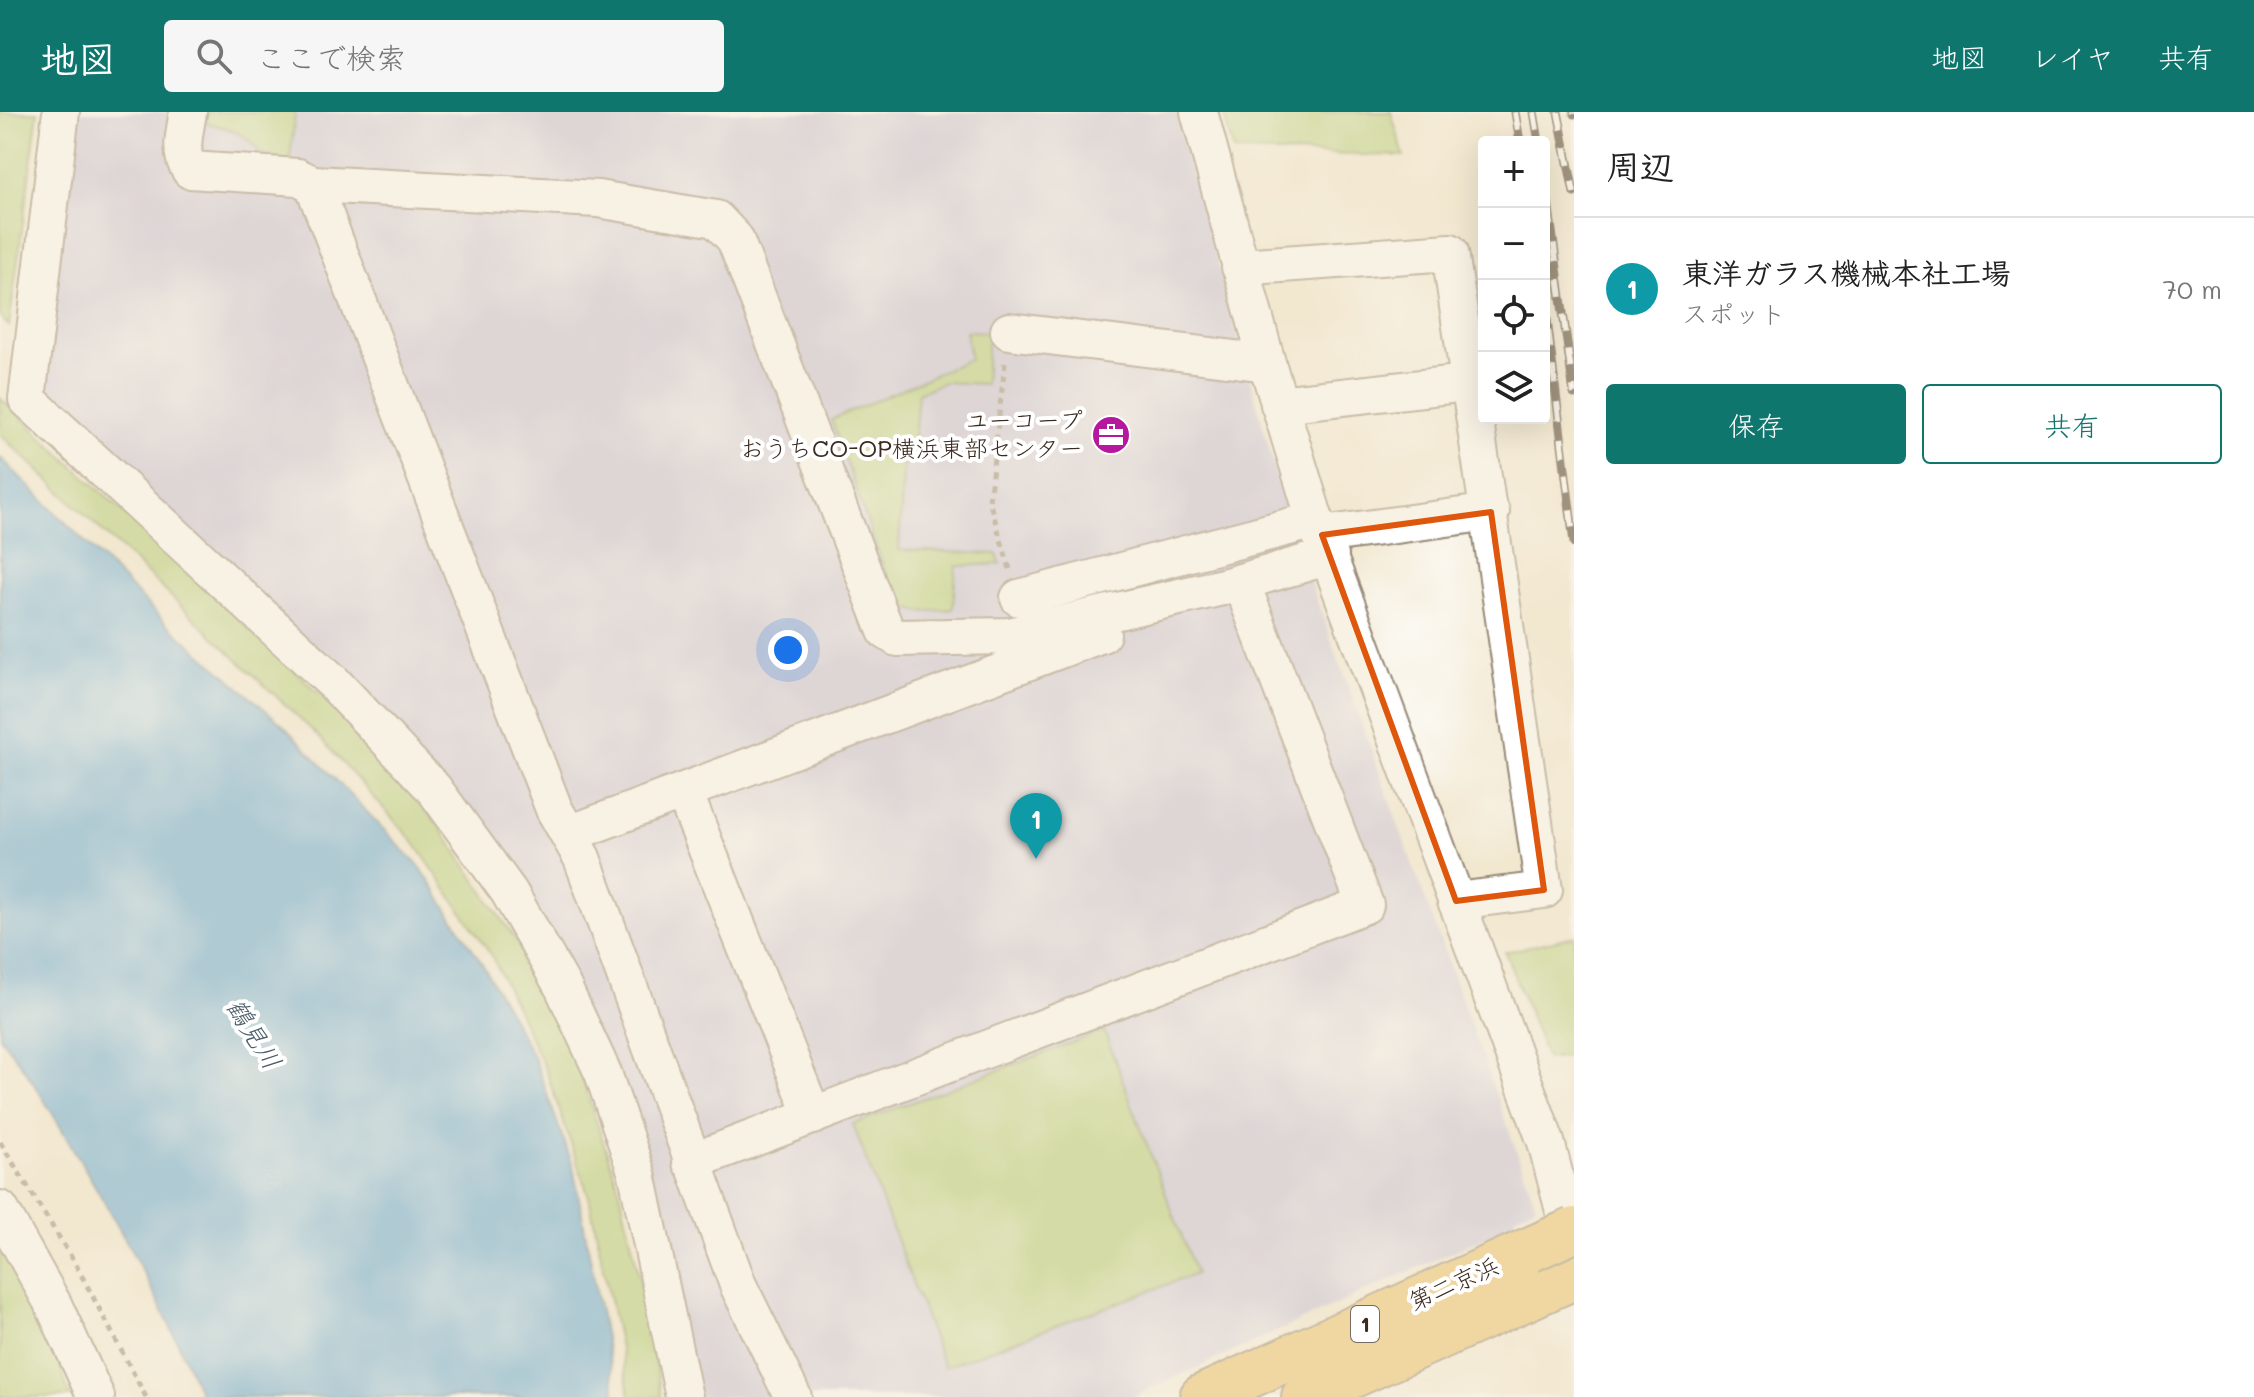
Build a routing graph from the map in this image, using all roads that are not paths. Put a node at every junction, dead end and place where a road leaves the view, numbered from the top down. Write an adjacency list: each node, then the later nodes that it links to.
1 (61, 112): 24 (street)
2 (188, 112): 4 (street)
3 (1199, 112): 5 (street)
4 (313, 184): 12 (street); 15 (street)
5 (1240, 267): 7 (street); 8 (street)
6 (1009, 331): 7 (street)
7 (1267, 363): 9 (street)
8 (1467, 383): 9 (street); 10 (street)
9 (1279, 404): 11 (street)
10 (1491, 512): 11 (street); 16 (street)
11 (1322, 537): 12 (street); 13 (street); 16 (street)
12 (1234, 584): 14 (street); 17 (street)
13 (1019, 598)
14 (684, 792): 15 (street); 17 (street)
15 (569, 834): 18 (street)
16 (1456, 901): 21 (street)
17 (813, 1116): 18 (street)
18 (691, 1162): 25 (street)
19 (0, 1209): 23 (street)
20 (1574, 1230): 26 (highway, 第二京浜 / 1, bridge)
21 (1574, 1249)
22 (1563, 1282): 27 (highway, 第二京浜 / 1)
23 (96, 1397)
24 (684, 1397)
25 (793, 1397)
26 (1202, 1397)
27 (1304, 1397)

